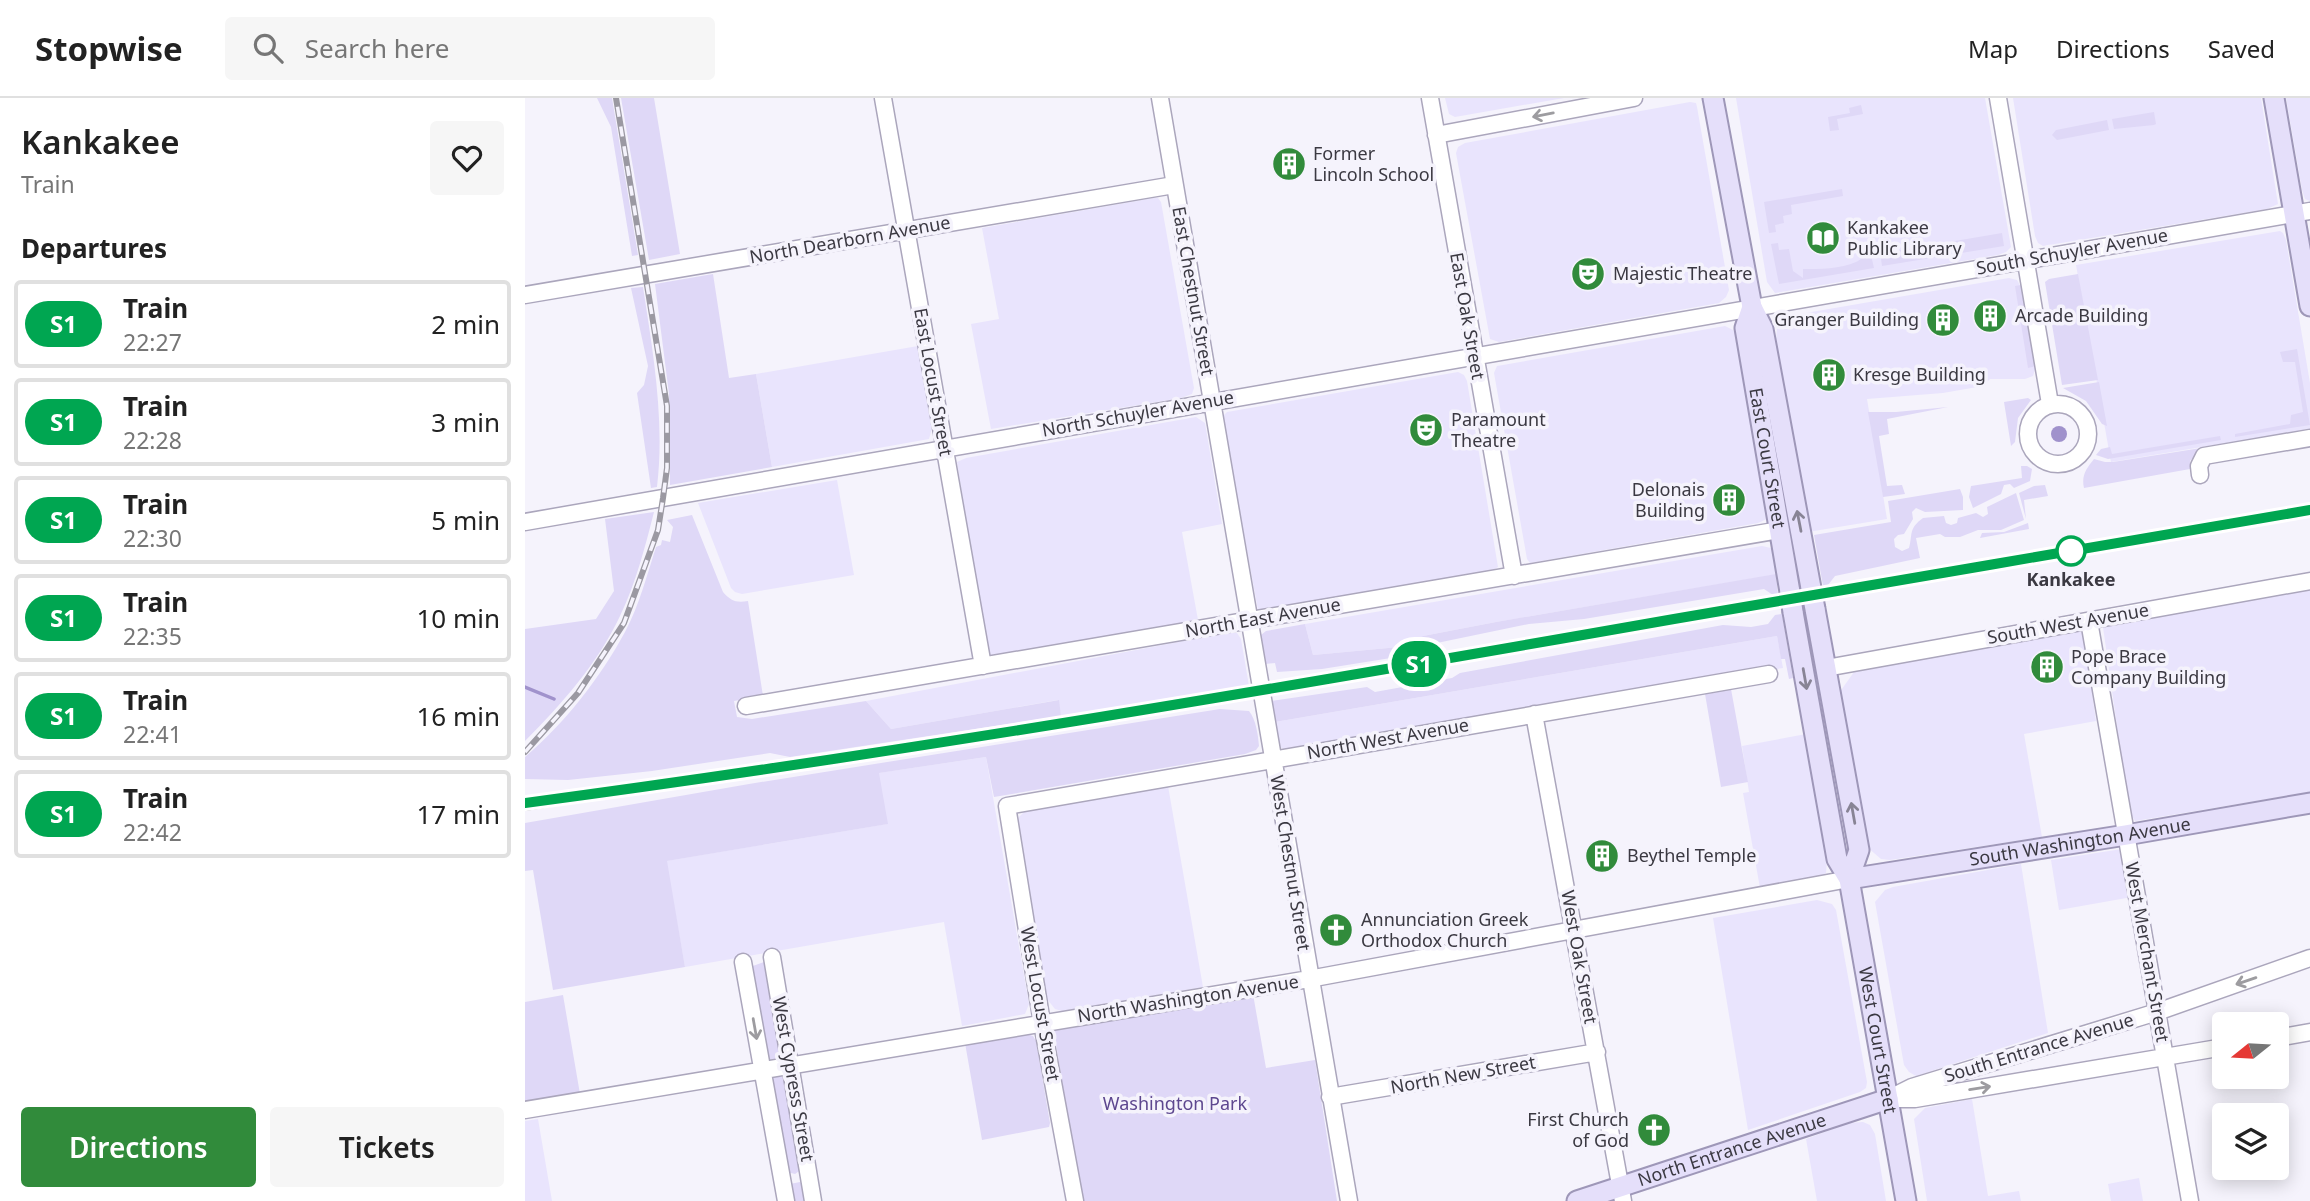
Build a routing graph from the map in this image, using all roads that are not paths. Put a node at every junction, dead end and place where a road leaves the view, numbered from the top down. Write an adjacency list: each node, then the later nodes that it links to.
1 (883, 98): 11 (street, East Locust Street)
2 (1160, 98): 9 (street, East Chestnut Street)
3 (1430, 98): 8 (street, East Oak Street)
4 (1634, 98): 8 (street, one-way to 8)
5 (1713, 98): 15 (main road, East Court Street)
6 (1998, 98): 12 (street)
7 (2274, 98): 10 (main road)
8 (1436, 135): 16 (street, East Oak Street)
9 (1174, 184): 11 (street, North Dearborn Avenue); 17 (street, East Chestnut Street)
10 (2302, 213): 12 (street, South Schuyler Avenue); 14 (main road)
11 (905, 230): 13 (street, North Dearborn Avenue); 20 (street, East Locust Street)
12 (2026, 260): 15 (street, South Schuyler Avenue); 18 (street)
13 (525, 295)
14 (2310, 306)
15 (1752, 307): 16 (street, North Schuyler Avenue); 23 (main road, East Court Street); 26 (main road, East Court Street, one-way to 15, bridge)
16 (1474, 355): 17 (street, North Schuyler Avenue); 24 (street, East Oak Street)
17 (1212, 400): 20 (street, North Schuyler Avenue); 28 (street, East Chestnut Street)
18 (2050, 404)
19 (2310, 438): 21 (street)
20 (945, 449): 22 (street, North Schuyler Avenue); 30 (street, East Locust Street)
21 (2200, 475)
22 (525, 522)
23 (1780, 530): 24 (street, North East Avenue); 27 (main road, East Court Street, bridge)
24 (1514, 576): 28 (street, North East Avenue)
25 (2310, 581): 29 (street, South West Avenue)
26 (1815, 609): 31 (main road, West Court Street)
27 (1793, 612): 40 (main road, West Court Street, one-way to 40)
28 (1250, 620): 30 (street, North East Avenue); 33 (street, East Chestnut Street)
29 (2089, 621): 31 (street, South West Avenue); 39 (street, West Merchant Street)
30 (982, 666): 34 (street, North East Avenue)
31 (1826, 667): 40 (main road, West Court Street, one-way to 31)
32 (1769, 674): 35 (street, North West Avenue)
33 (1262, 691): 36 (street, West Chestnut Street)
34 (745, 706)
35 (1534, 714): 36 (street, North West Avenue); 41 (street, West Oak Street)
36 (1273, 759): 38 (street, North West Avenue); 45 (street, West Chestnut Street)
37 (2310, 803): 39 (main road, South Washington Avenue)
38 (1007, 806): 47 (street, West Locust Street)
39 (2126, 835): 40 (main road, South Washington Avenue); 46 (street, West Merchant Street)
40 (1849, 879): 41 (street, North Washington Avenue); 56 (main road, West Court Street)
41 (1574, 930): 45 (street, North Washington Avenue); 51 (street, West Oak Street)
42 (772, 957): 53 (street, West Cypress Street)
43 (2310, 958): 46 (street, South Entrance Avenue, one-way to 46)
44 (743, 962): 54 (street, West Cypress Street, one-way to 54)
45 (1309, 979): 47 (street, North Washington Avenue); 55 (street, West Chestnut Street)
46 (2157, 1012): 52 (street, West Merchant Street); 56 (street, South Entrance Avenue)
47 (1042, 1023): 53 (street, North Washington Avenue); 61 (street, West Locust Street)
48 (2310, 1032): 49 (street)
49 (2289, 1036)
50 (2212, 1049): 52 (street)
51 (1597, 1052): 55 (street, North New Street); 58 (street, West Oak Street)
52 (2165, 1057): 56 (street, one-way to 52); 65 (street, West Merchant Street)
53 (790, 1066): 54 (street, North Washington Avenue); 60 (street, West Cypress Street)
54 (762, 1071): 57 (street, North Washington Avenue); 59 (street, West Cypress Street)
55 (1330, 1097): 62 (street, West Chestnut Street)
56 (1888, 1099): 58 (main road, North Entrance Avenue); 64 (main road, West Court Street)
57 (525, 1110)
58 (1622, 1194): 63 (main road, North Entrance Avenue)
59 (786, 1201)
60 (813, 1201)
61 (1075, 1201)
62 (1349, 1201)
63 (1577, 1201)
64 (1906, 1201)
65 (2190, 1201)

